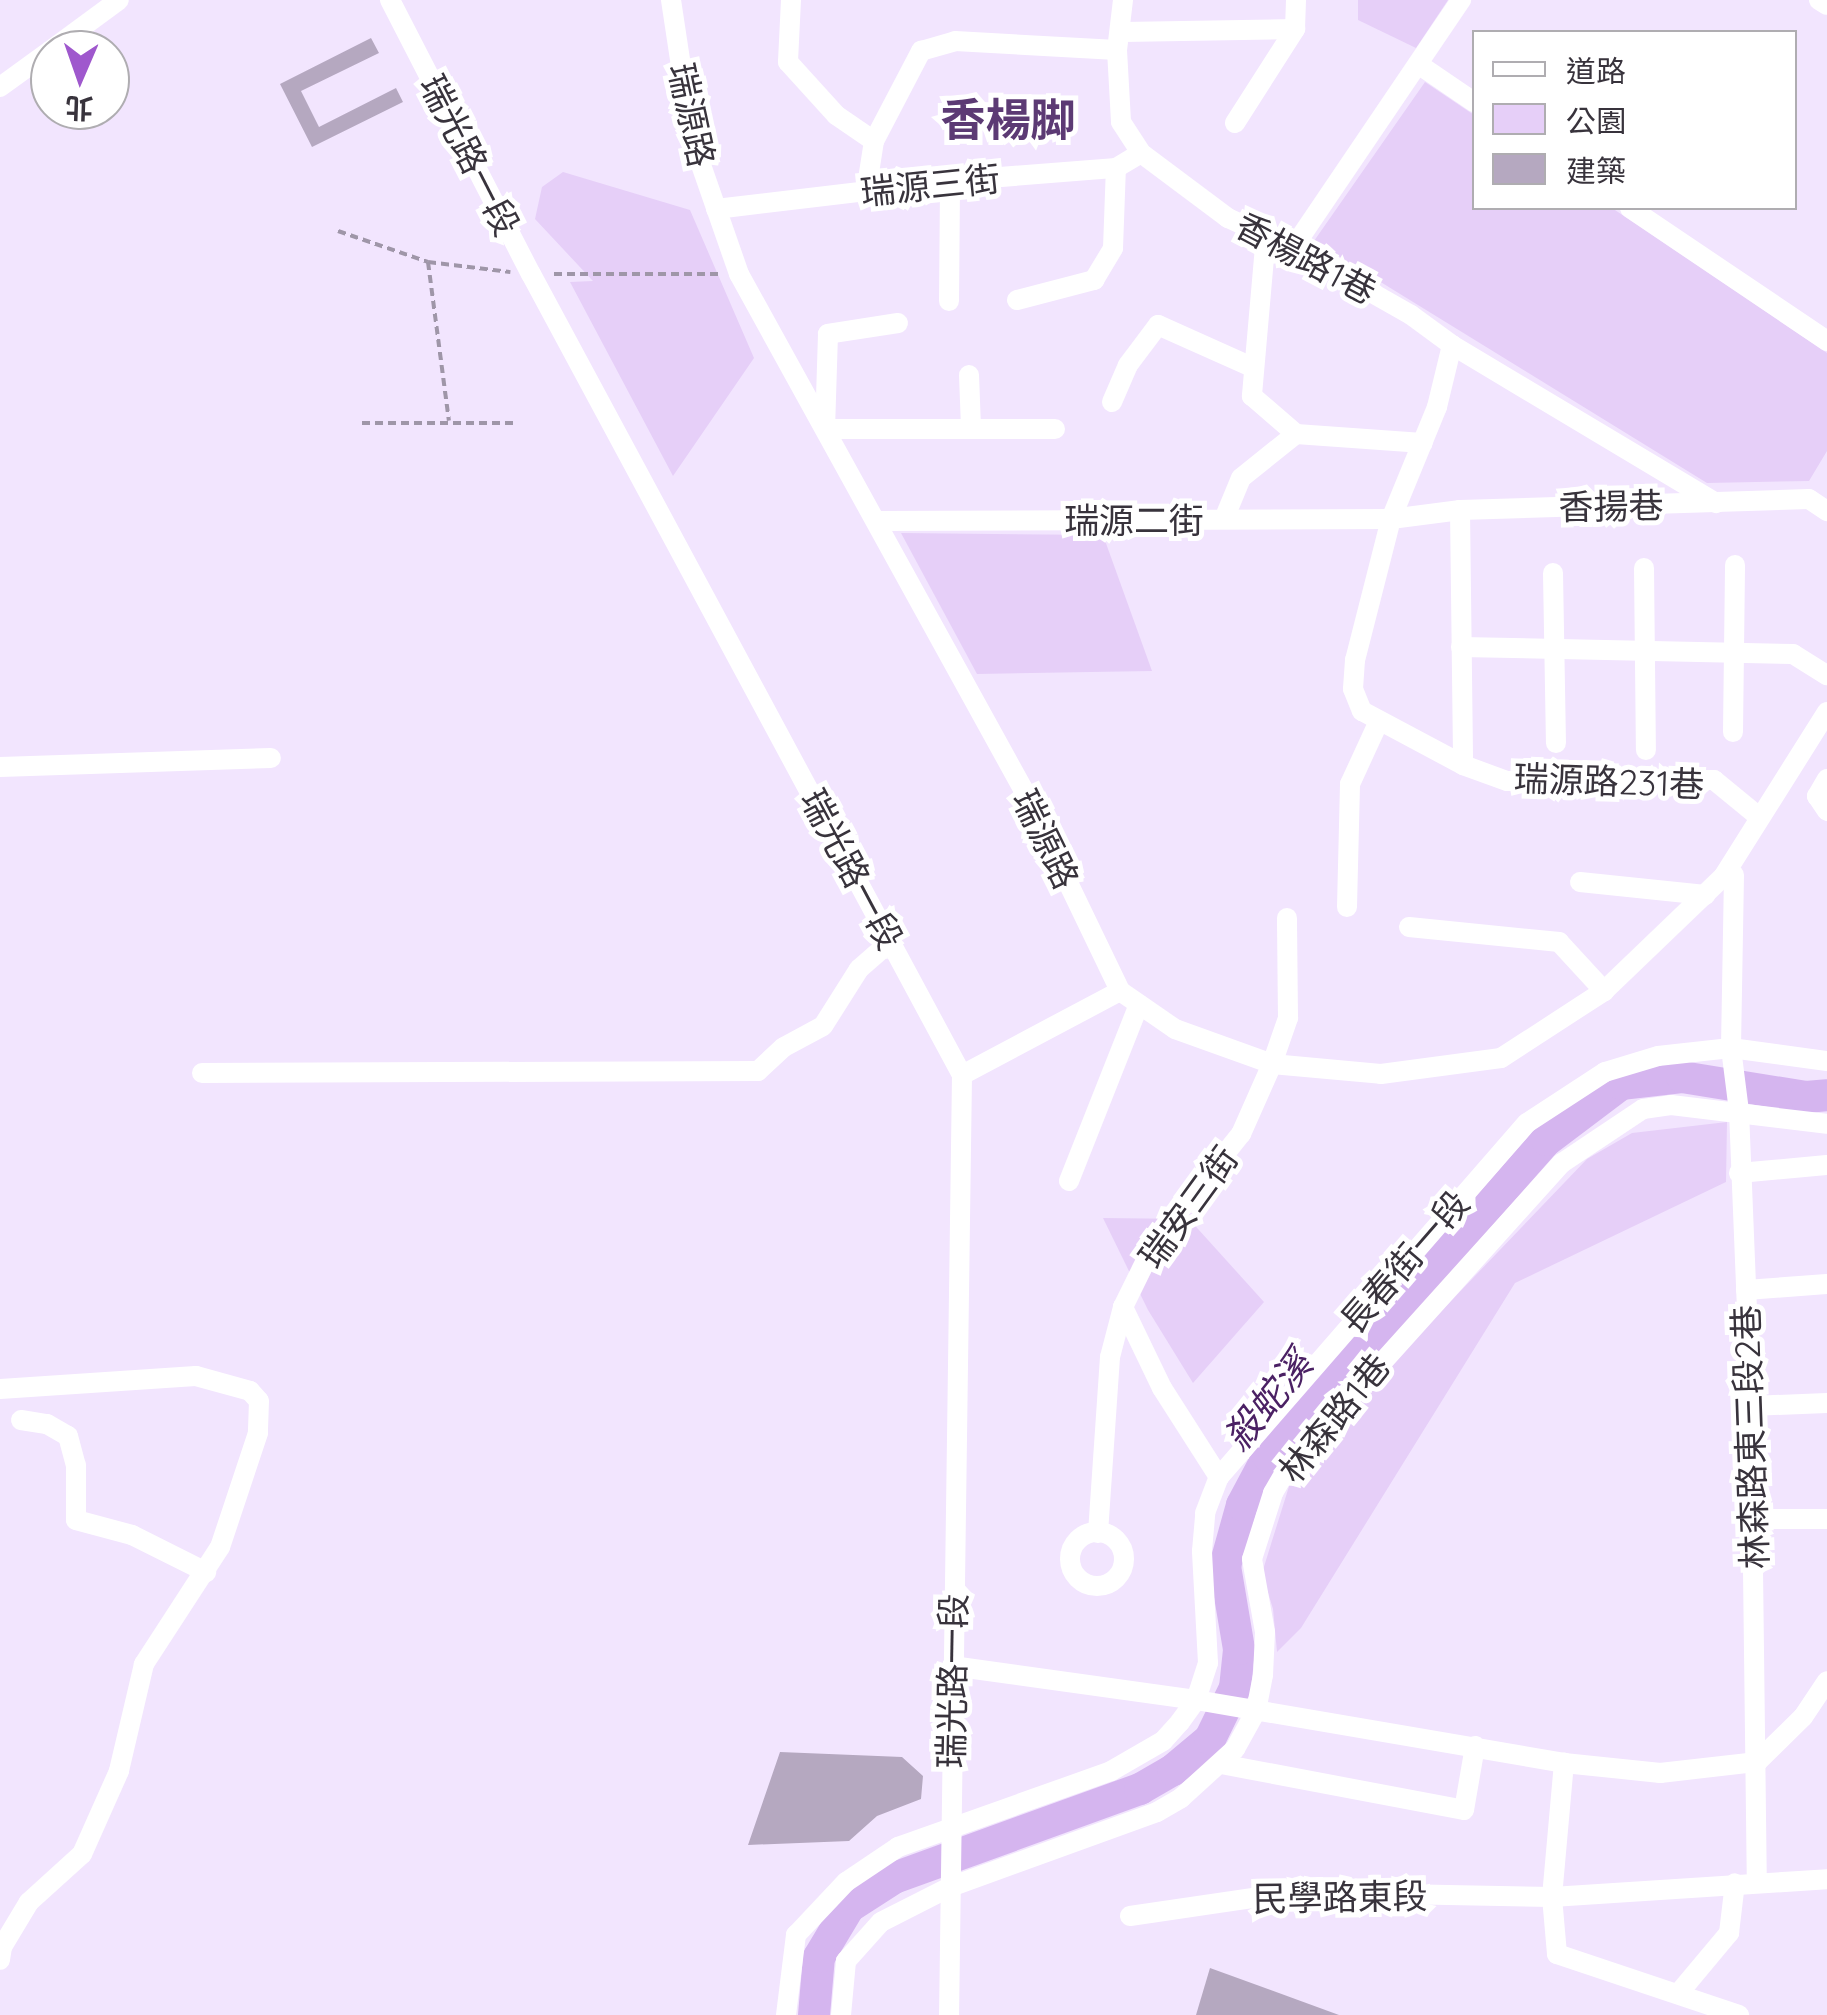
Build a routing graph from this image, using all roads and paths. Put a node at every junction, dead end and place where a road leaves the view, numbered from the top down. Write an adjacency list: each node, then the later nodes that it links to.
1 (120, 0): 11 (street)
2 (390, 0): 75 (street, 瑞光路一段)
3 (671, 0): 23 (street, 瑞源路)
4 (792, 0): 18 (street)
5 (1124, 0): 12 (street, 香楊路1巷)
6 (1296, 0): 10 (street)
7 (1461, 0): 13 (street)
8 (1819, 0): 9 (street)
9 (1827, 5)
10 (1295, 29): 12 (street); 17 (street)
11 (79, 30)
12 (1120, 41): 18 (street); 19 (street, 香楊路1巷)
13 (1418, 64): 16 (street); 26 (street)
14 (30, 65): 15 (street)
15 (0, 86)
16 (1472, 101)
17 (1236, 123)
18 (874, 142): 22 (street)
19 (1141, 153): 20 (street, 瑞源三街); 25 (street, 香楊路1巷)
20 (1116, 168): 21 (street, 瑞源三街); 28 (street)
21 (950, 181): 22 (street, 瑞源三街); 29 (street)
22 (866, 192): 23 (street, 瑞源三街)
23 (716, 209): 41 (street, 瑞源路)
24 (1633, 210): 31 (street)
25 (1266, 236): 26 (street, 香楊路1巷); 33 (street)
26 (1293, 248): 32 (street, 香楊路1巷)
27 (428, 262): 36 (path)
28 (1017, 300)
29 (949, 301)
30 (898, 324): 41 (street)
31 (1827, 342)
32 (1452, 345): 43 (street); 44 (street, 香楊路1巷)
33 (1254, 368): 35 (street); 42 (street)
34 (970, 376): 39 (street)
35 (1112, 402)
36 (449, 421): 37 (path); 38 (path)
37 (362, 423)
38 (513, 423)
39 (971, 428): 40 (street); 41 (street)
40 (1055, 428)
41 (825, 429): 49 (street, 瑞源路)
42 (1296, 434): 43 (street); 47 (street)
43 (1424, 443): 48 (street)
44 (1716, 503): 45 (street, 香揚巷); 46 (street, 香揚巷)
45 (1460, 510): 48 (street, 香揚巷); 53 (street)
46 (1827, 511)
47 (1224, 519): 48 (street, 瑞源二街); 49 (street, 瑞源二街)
48 (1392, 519): 59 (street)
49 (877, 521): 76 (street, 瑞源路)
50 (1734, 566): 56 (street)
51 (1644, 568): 55 (street)
52 (1553, 573): 54 (street)
53 (1462, 647): 54 (street); 64 (street)
54 (1554, 649): 55 (street); 61 (street)
55 (1646, 651): 56 (street); 62 (street)
56 (1736, 652): 57 (street); 60 (street)
57 (1827, 674)
58 (1827, 712): 68 (street)
59 (1378, 724): 64 (street, 瑞源路231巷); 72 (street)
60 (1733, 732)
61 (1556, 743)
62 (1646, 750)
63 (271, 758): 65 (street)
64 (1463, 764): 68 (street, 瑞源路231巷)
65 (0, 767)
66 (1827, 779): 67 (street)
67 (1827, 811)
68 (1760, 817): 71 (street, 瑞源路)
69 (1734, 874): 79 (street, 林森路東三段2巷)
70 (1580, 882): 71 (street)
71 (1704, 895): 77 (street, 瑞源路)
72 (1347, 907)
73 (1287, 918): 81 (street, 瑞安三街)
74 (1409, 926): 77 (street)
75 (890, 941): 82 (street); 83 (street, 瑞光路一段)
76 (1120, 990): 78 (street, 瑞源路); 83 (street)
77 (1604, 990): 81 (street, 瑞源路)
78 (1139, 1004): 81 (street, 瑞源路); 88 (street)
79 (1730, 1048): 80 (street); 84 (street, 林森路東三段2巷); 96 (street, 長春街一段)
80 (1827, 1061)
81 (1272, 1064): 91 (street, 瑞安三街)
82 (202, 1072)
83 (962, 1076): 101 (street, 瑞光路一段)
84 (1739, 1111): 85 (street, 林森路1巷); 87 (street, 林森路東三段2巷); 104 (street, 林森路1巷)
85 (1827, 1124)
86 (1827, 1166): 87 (street)
87 (1739, 1173): 90 (street, 林森路東三段2巷)
88 (1069, 1181)
89 (1827, 1284): 90 (street)
90 (1746, 1290): 94 (street, 林森路東三段2巷)
91 (1123, 1306): 96 (street); 99 (street, 瑞安三街)
92 (0, 1389): 100 (street)
93 (1827, 1402): 94 (street)
94 (1752, 1406): 97 (street, 林森路東三段2巷)
95 (20, 1420): 100 (street)
96 (1219, 1476): 103 (street, 長春街一段)
97 (1753, 1519): 98 (street); 106 (street, 林森路東三段2巷)
98 (1827, 1519)
99 (1098, 1533)
100 (206, 1572): 116 (street)
101 (952, 1666): 103 (street); 109 (street, 瑞光路一段)
102 (1827, 1681): 106 (street)
103 (1196, 1700): 104 (street); 109 (street, 長春街一段)
104 (1256, 1711): 105 (street); 108 (street, 林森路1巷)
105 (1475, 1746): 107 (street); 108 (street)
106 (1757, 1762): 107 (street); 111 (street, 林森路東三段2巷)
107 (1564, 1763): 114 (street)
108 (1221, 1764): 113 (street, 林森路1巷)
109 (951, 1825): 113 (street, 瑞光路一段); 118 (street, 長春街一段)
110 (1827, 1878): 111 (street, 民學路東段)
111 (1758, 1882): 112 (street, 民學路東段)
112 (1735, 1883): 114 (street, 民學路東段); 117 (street)
113 (950, 1887): 119 (street, 林森路1巷); 120 (street, 瑞光路一段)
114 (1552, 1896): 115 (street, 民學路東段); 117 (street)
115 (1130, 1916)
116 (1, 1951)
117 (1678, 1994): 121 (street)
118 (786, 2015)
119 (841, 2015)
120 (948, 2015)
121 (1740, 2015)

